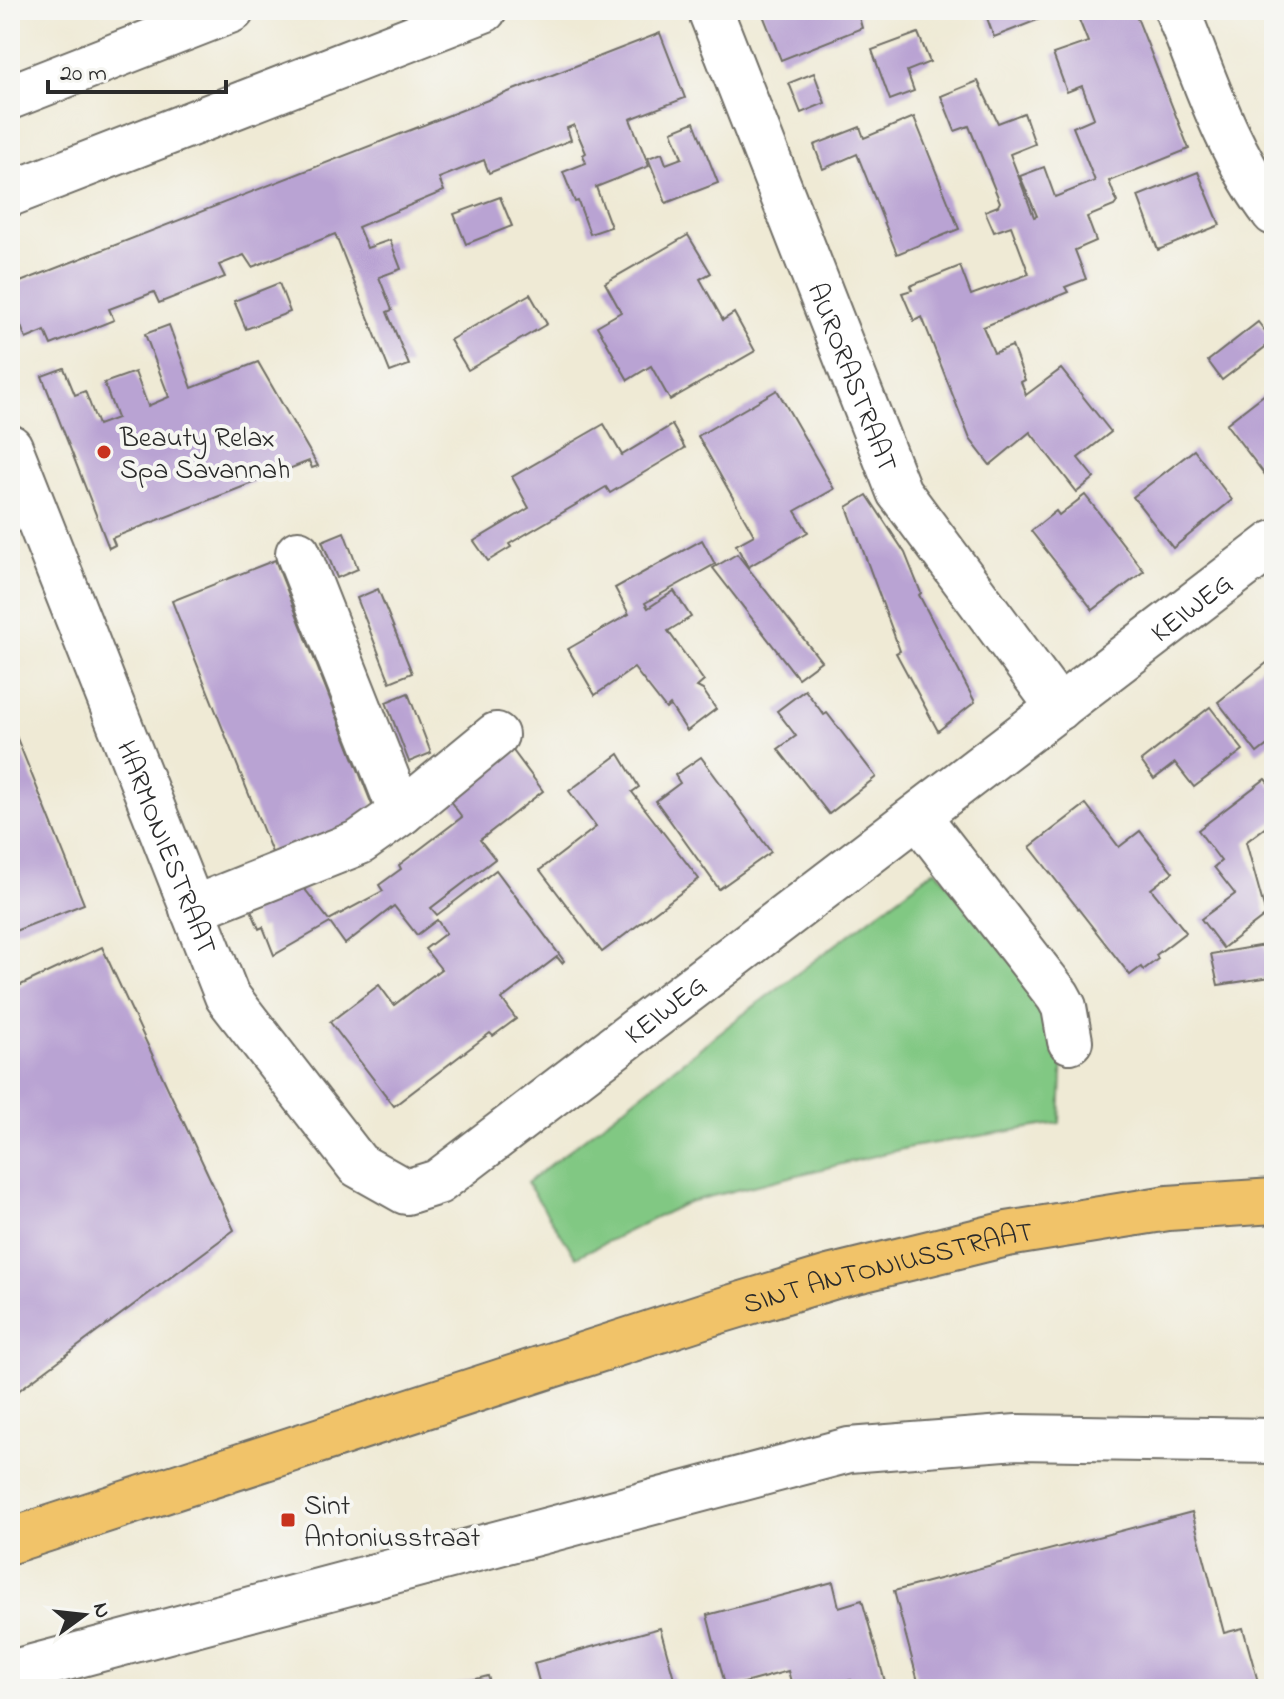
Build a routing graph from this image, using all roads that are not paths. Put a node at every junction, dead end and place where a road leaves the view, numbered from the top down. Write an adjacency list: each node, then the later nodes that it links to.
1 (232, 10): 5 (street)
2 (484, 10): 6 (street)
3 (710, 10): 11 (street, AURORASTRAAT)
4 (1177, 10): 7 (street)
5 (10, 97)
6 (10, 194)
7 (1274, 213)
8 (10, 447): 15 (street, HARMONIESTRAAT)
9 (1274, 543): 11 (street, KEIWEG)
10 (298, 553): 13 (street)
11 (1059, 708): 14 (street, KEIWEG)
12 (496, 735): 13 (street)
13 (401, 813): 15 (street)
14 (918, 816): 16 (street); 17 (street, KEIWEG)
15 (192, 909): 17 (street, HARMONIESTRAAT)
16 (1070, 1041)
17 (406, 1192)
18 (1274, 1201): 20 (main road, SINT ANTONIUSSTRAAT)
19 (1274, 1441): 21 (street)
20 (10, 1541)
21 (10, 1673)

